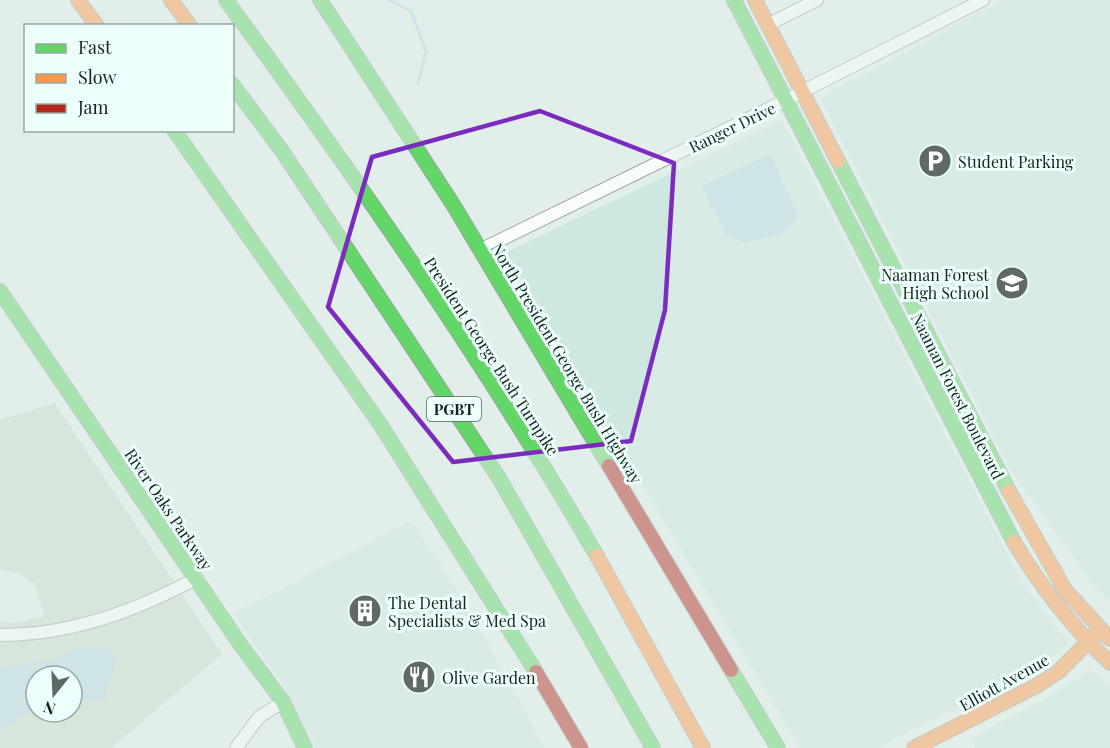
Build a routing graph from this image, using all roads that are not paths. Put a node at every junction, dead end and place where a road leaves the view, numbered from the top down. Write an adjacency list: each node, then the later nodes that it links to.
1 (78, 0): 9 (main road)
2 (171, 0): 10 (main road)
3 (226, 0): 30 (main road, President George Bush Turnpike / PGBT)
4 (320, 0): 16 (main road, North President George Bush Highway)
5 (734, 0): 14 (main road, Naaman Forest Boulevard)
6 (755, 0): 11 (main road, Naaman Forest Boulevard)
7 (817, 0): 11 (street)
8 (983, 0): 13 (street, Ranger Drive)
9 (96, 24)
10 (189, 24)
11 (767, 25): 13 (main road, Naaman Forest Boulevard)
12 (234, 87): 29 (main road, PGBT)
13 (801, 91): 14 (street, Ranger Drive); 18 (main road, Naaman Forest Boulevard)
14 (785, 100): 16 (street, Ranger Drive); 19 (main road, Naaman Forest Boulevard)
15 (175, 132): 28 (main road)
16 (480, 250): 31 (main road, North President George Bush Highway)
17 (0, 291): 20 (main road, River Oaks Parkway)
18 (1010, 495): 19 (main road); 22 (main road, Naaman Forest Boulevard)
19 (993, 501): 23 (main road, Naaman Forest Boulevard)
20 (197, 578): 21 (street); 25 (main road, River Oaks Parkway)
21 (0, 635)
22 (1105, 635): 23 (main road, Elliott Avenue)
23 (1088, 643): 24 (main road, Naaman Forest Boulevard); 32 (main road, Elliott Avenue)
24 (1110, 663)
25 (283, 702): 26 (street); 27 (main road, River Oaks Parkway)
26 (236, 748)
27 (305, 748)
28 (581, 748)
29 (653, 748)
30 (703, 748)
31 (778, 748)
32 (914, 748)

